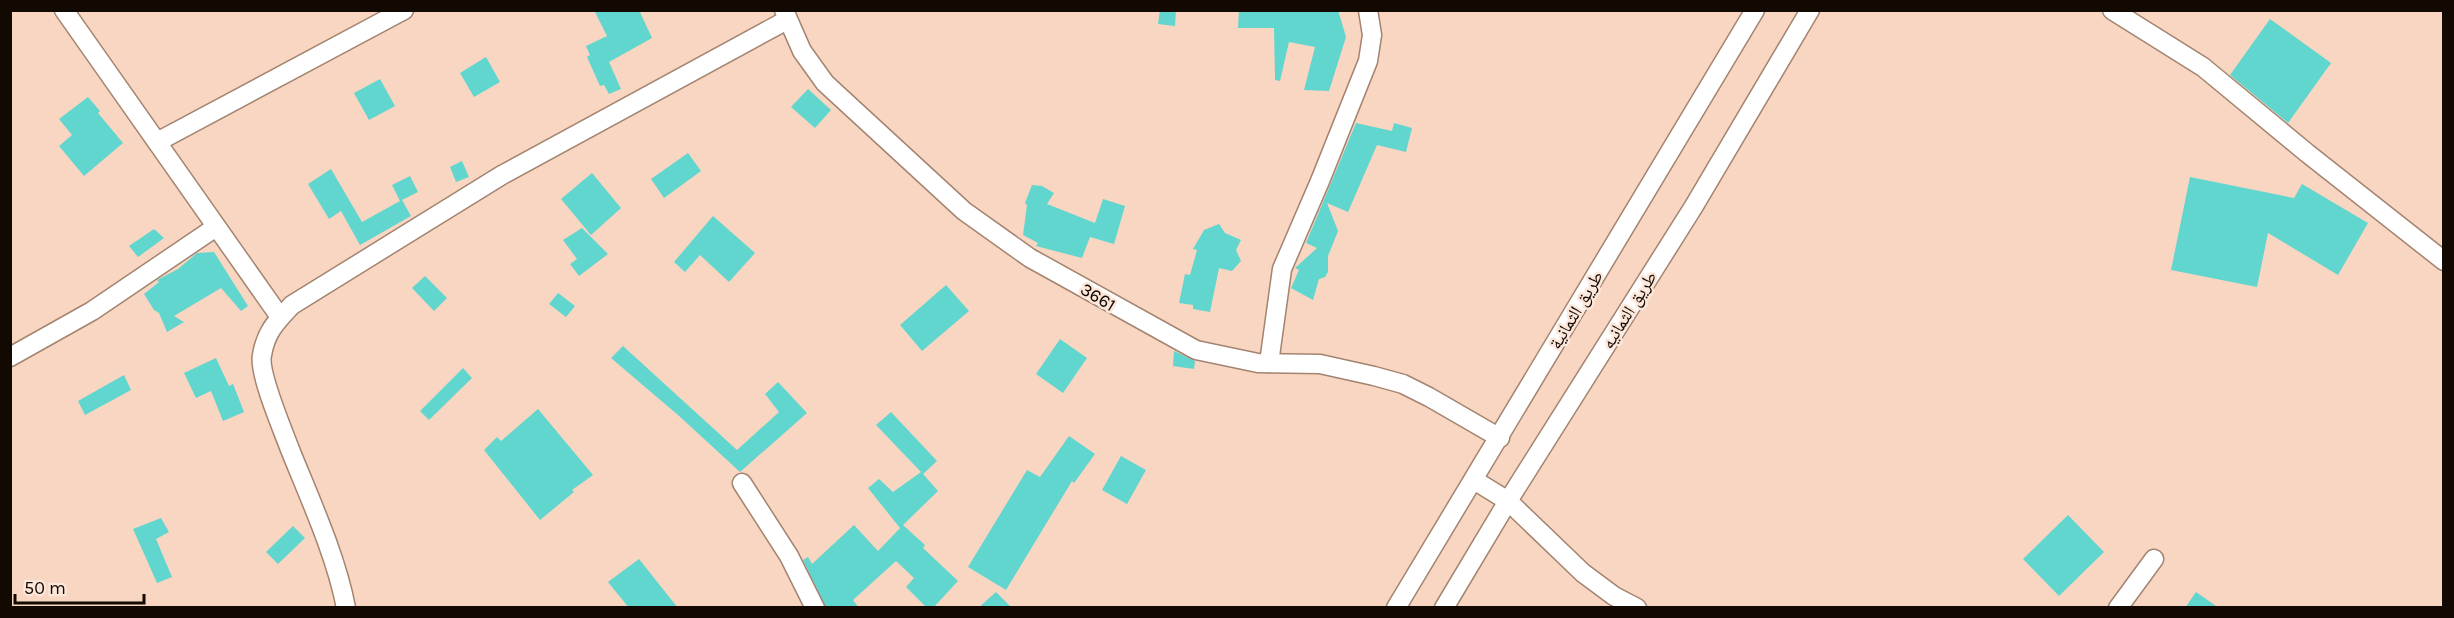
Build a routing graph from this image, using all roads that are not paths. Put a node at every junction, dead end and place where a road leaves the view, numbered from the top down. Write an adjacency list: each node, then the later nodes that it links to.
1 (64, 10): 8 (street)
2 (404, 10): 8 (street)
3 (1368, 10): 13 (street)
4 (1755, 10): 14 (street, طريق الثمانية)
5 (1810, 10): 17 (street, طريق الثمانيه)
6 (2112, 10): 10 (street)
7 (786, 15): 11 (street); 13 (street, 3661)
8 (157, 142): 9 (street)
9 (216, 226): 11 (street); 12 (street)
10 (2444, 261)
11 (280, 317): 20 (street)
12 (10, 357)
13 (1269, 363): 14 (street, 3661)
14 (1500, 438): 15 (street, طريق الثمانية)
15 (1474, 480): 17 (street); 21 (street, طريق الثمانية)
16 (742, 483): 19 (street)
17 (1508, 501): 22 (street, طريق الثمانيه); 23 (street)
18 (2154, 559): 24 (street)
19 (809, 606)
20 (346, 608)
21 (1396, 608)
22 (1444, 608)
23 (1637, 608)
24 (2118, 608)

